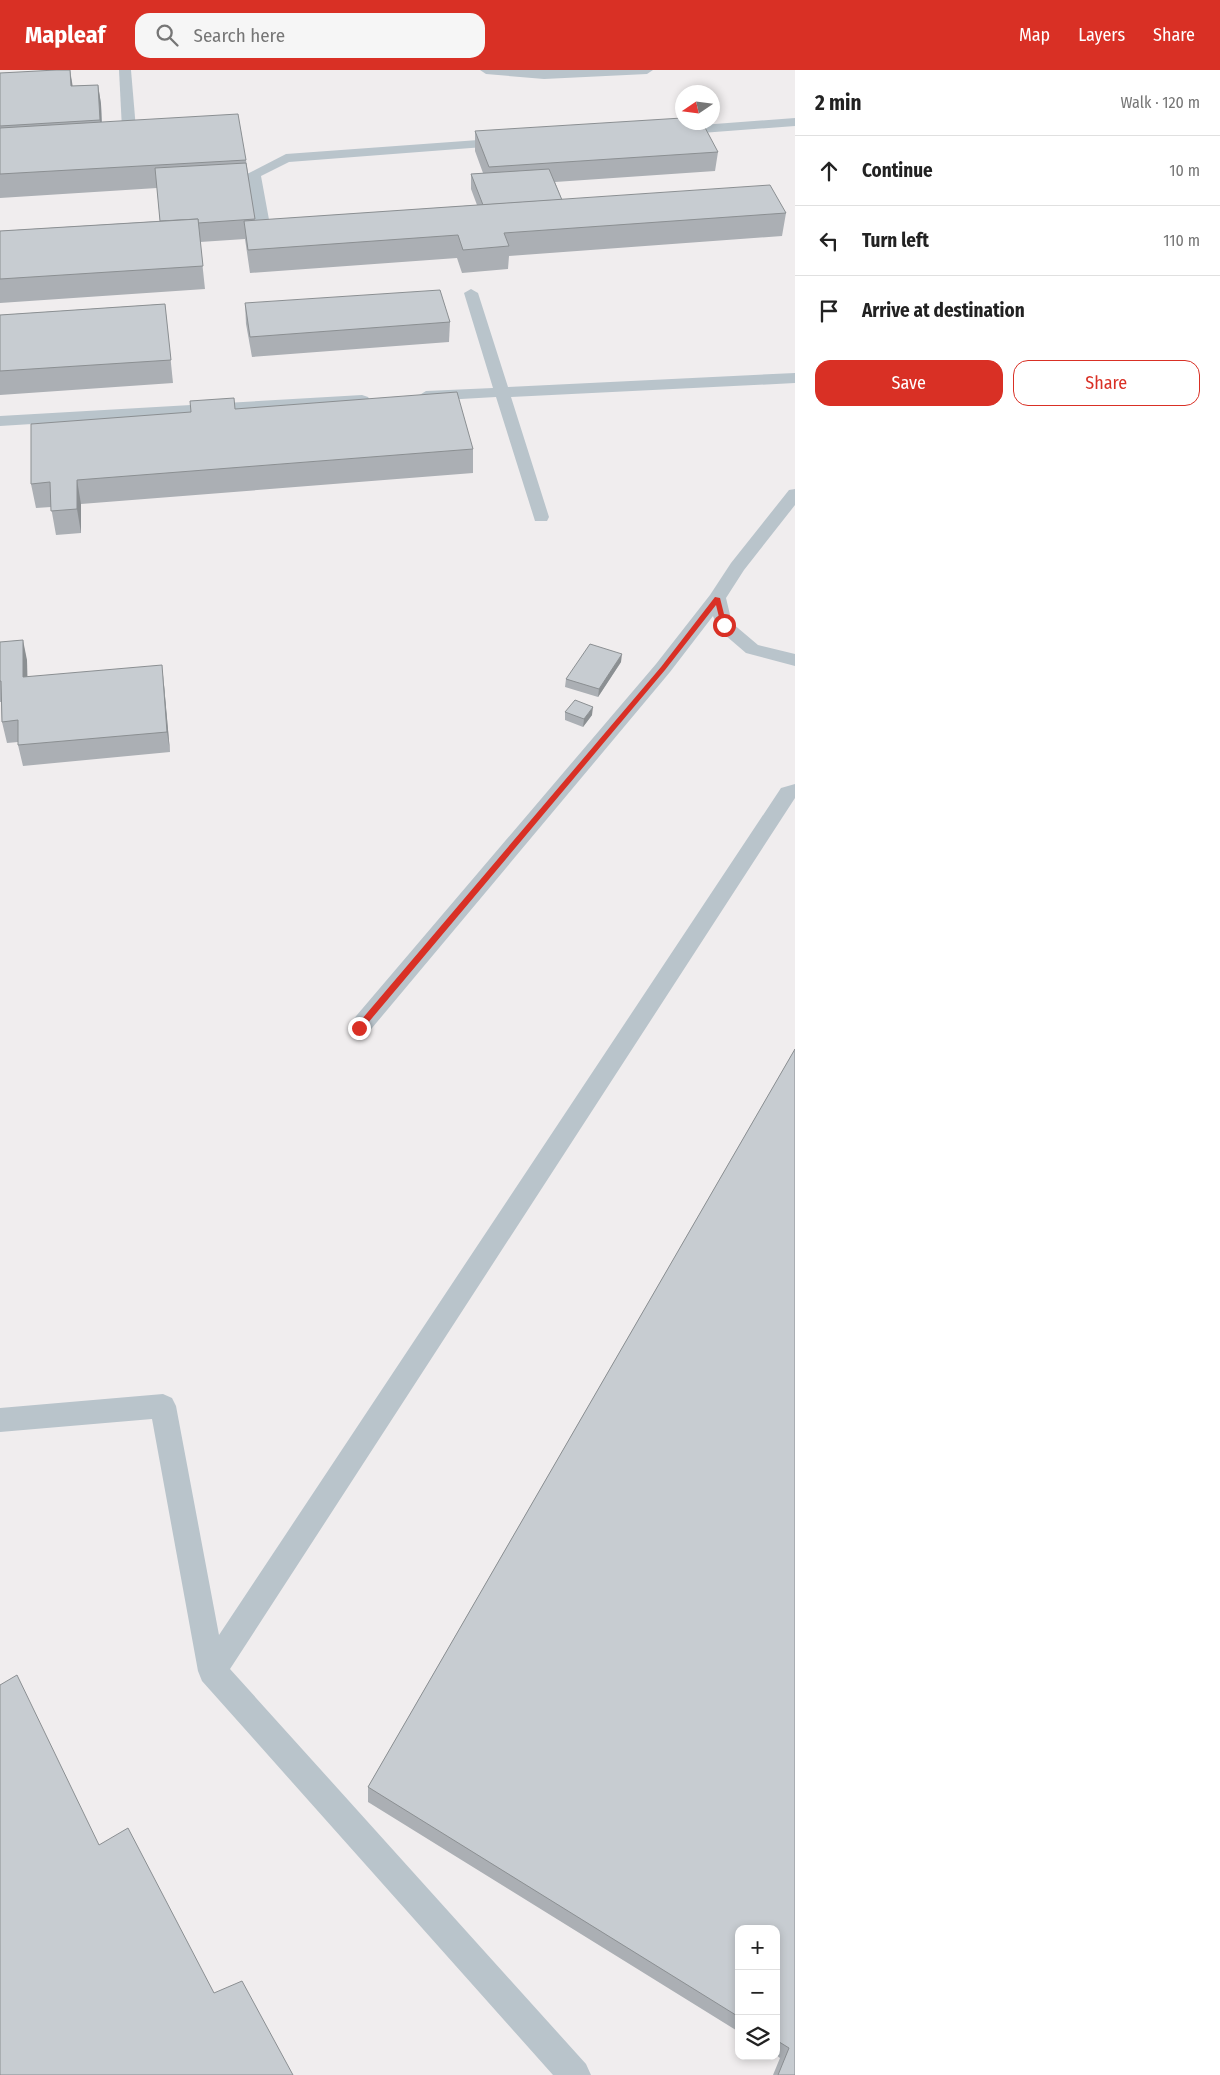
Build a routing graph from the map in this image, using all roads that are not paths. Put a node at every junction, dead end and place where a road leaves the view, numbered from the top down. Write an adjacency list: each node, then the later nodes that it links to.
1 (125, 70): 5 (lane)
2 (486, 70): 3 (lane)
3 (647, 70)
4 (795, 122): 6 (lane)
5 (129, 130)
6 (658, 132)
7 (521, 141): 8 (lane)
8 (265, 236)
9 (471, 293): 11 (lane)
10 (795, 378): 11 (lane)
11 (501, 392): 12 (lane); 16 (lane)
12 (412, 397)
13 (373, 399): 14 (lane)
14 (0, 421)
15 (795, 494): 17 (lane)
16 (541, 517)
17 (717, 598): 18 (lane); 20 (lane)
18 (795, 660)
19 (795, 791): 22 (lane)
20 (359, 1028)
21 (0, 1420): 22 (lane)
22 (212, 1671): 23 (lane)
23 (575, 2075)

